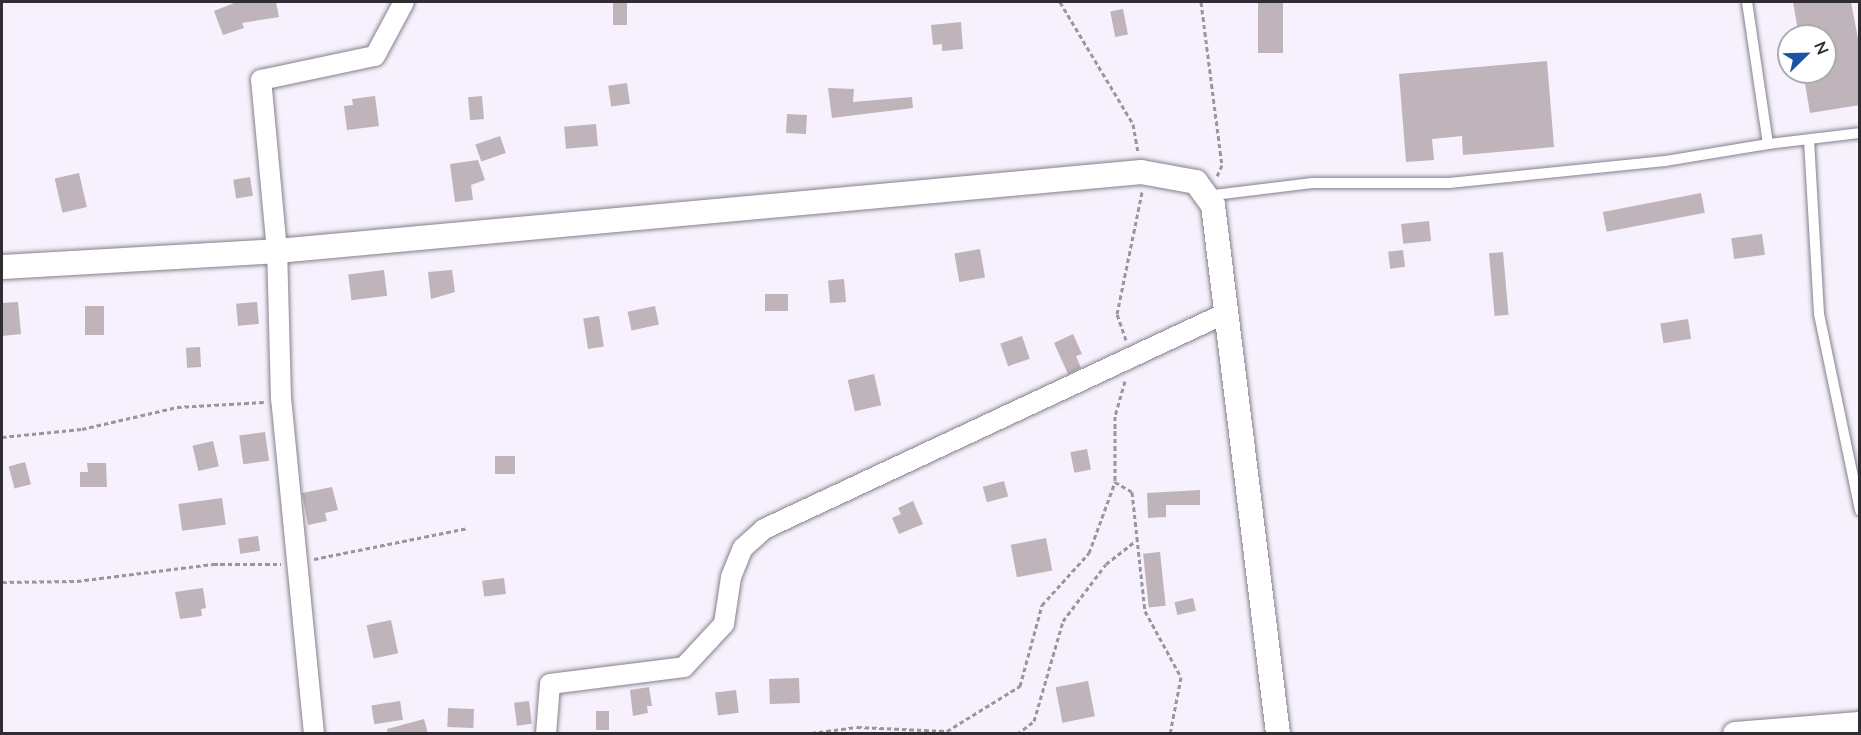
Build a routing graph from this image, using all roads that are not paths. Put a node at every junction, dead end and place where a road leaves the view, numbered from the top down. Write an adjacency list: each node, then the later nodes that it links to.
1 (404, 2): 7 (street)
2 (1747, 2): 5 (lane)
3 (1860, 133): 4 (lane)
4 (1809, 140): 5 (lane); 10 (lane)
5 (1768, 144): 6 (lane)
6 (1206, 196): 7 (street); 9 (street)
7 (276, 251): 8 (street); 12 (street)
8 (2, 267)
9 (1226, 313): 13 (street); 14 (street)
10 (1860, 512)
11 (1860, 723): 15 (street)
12 (314, 734)
13 (546, 734)
14 (1278, 734)
15 (1735, 734)

